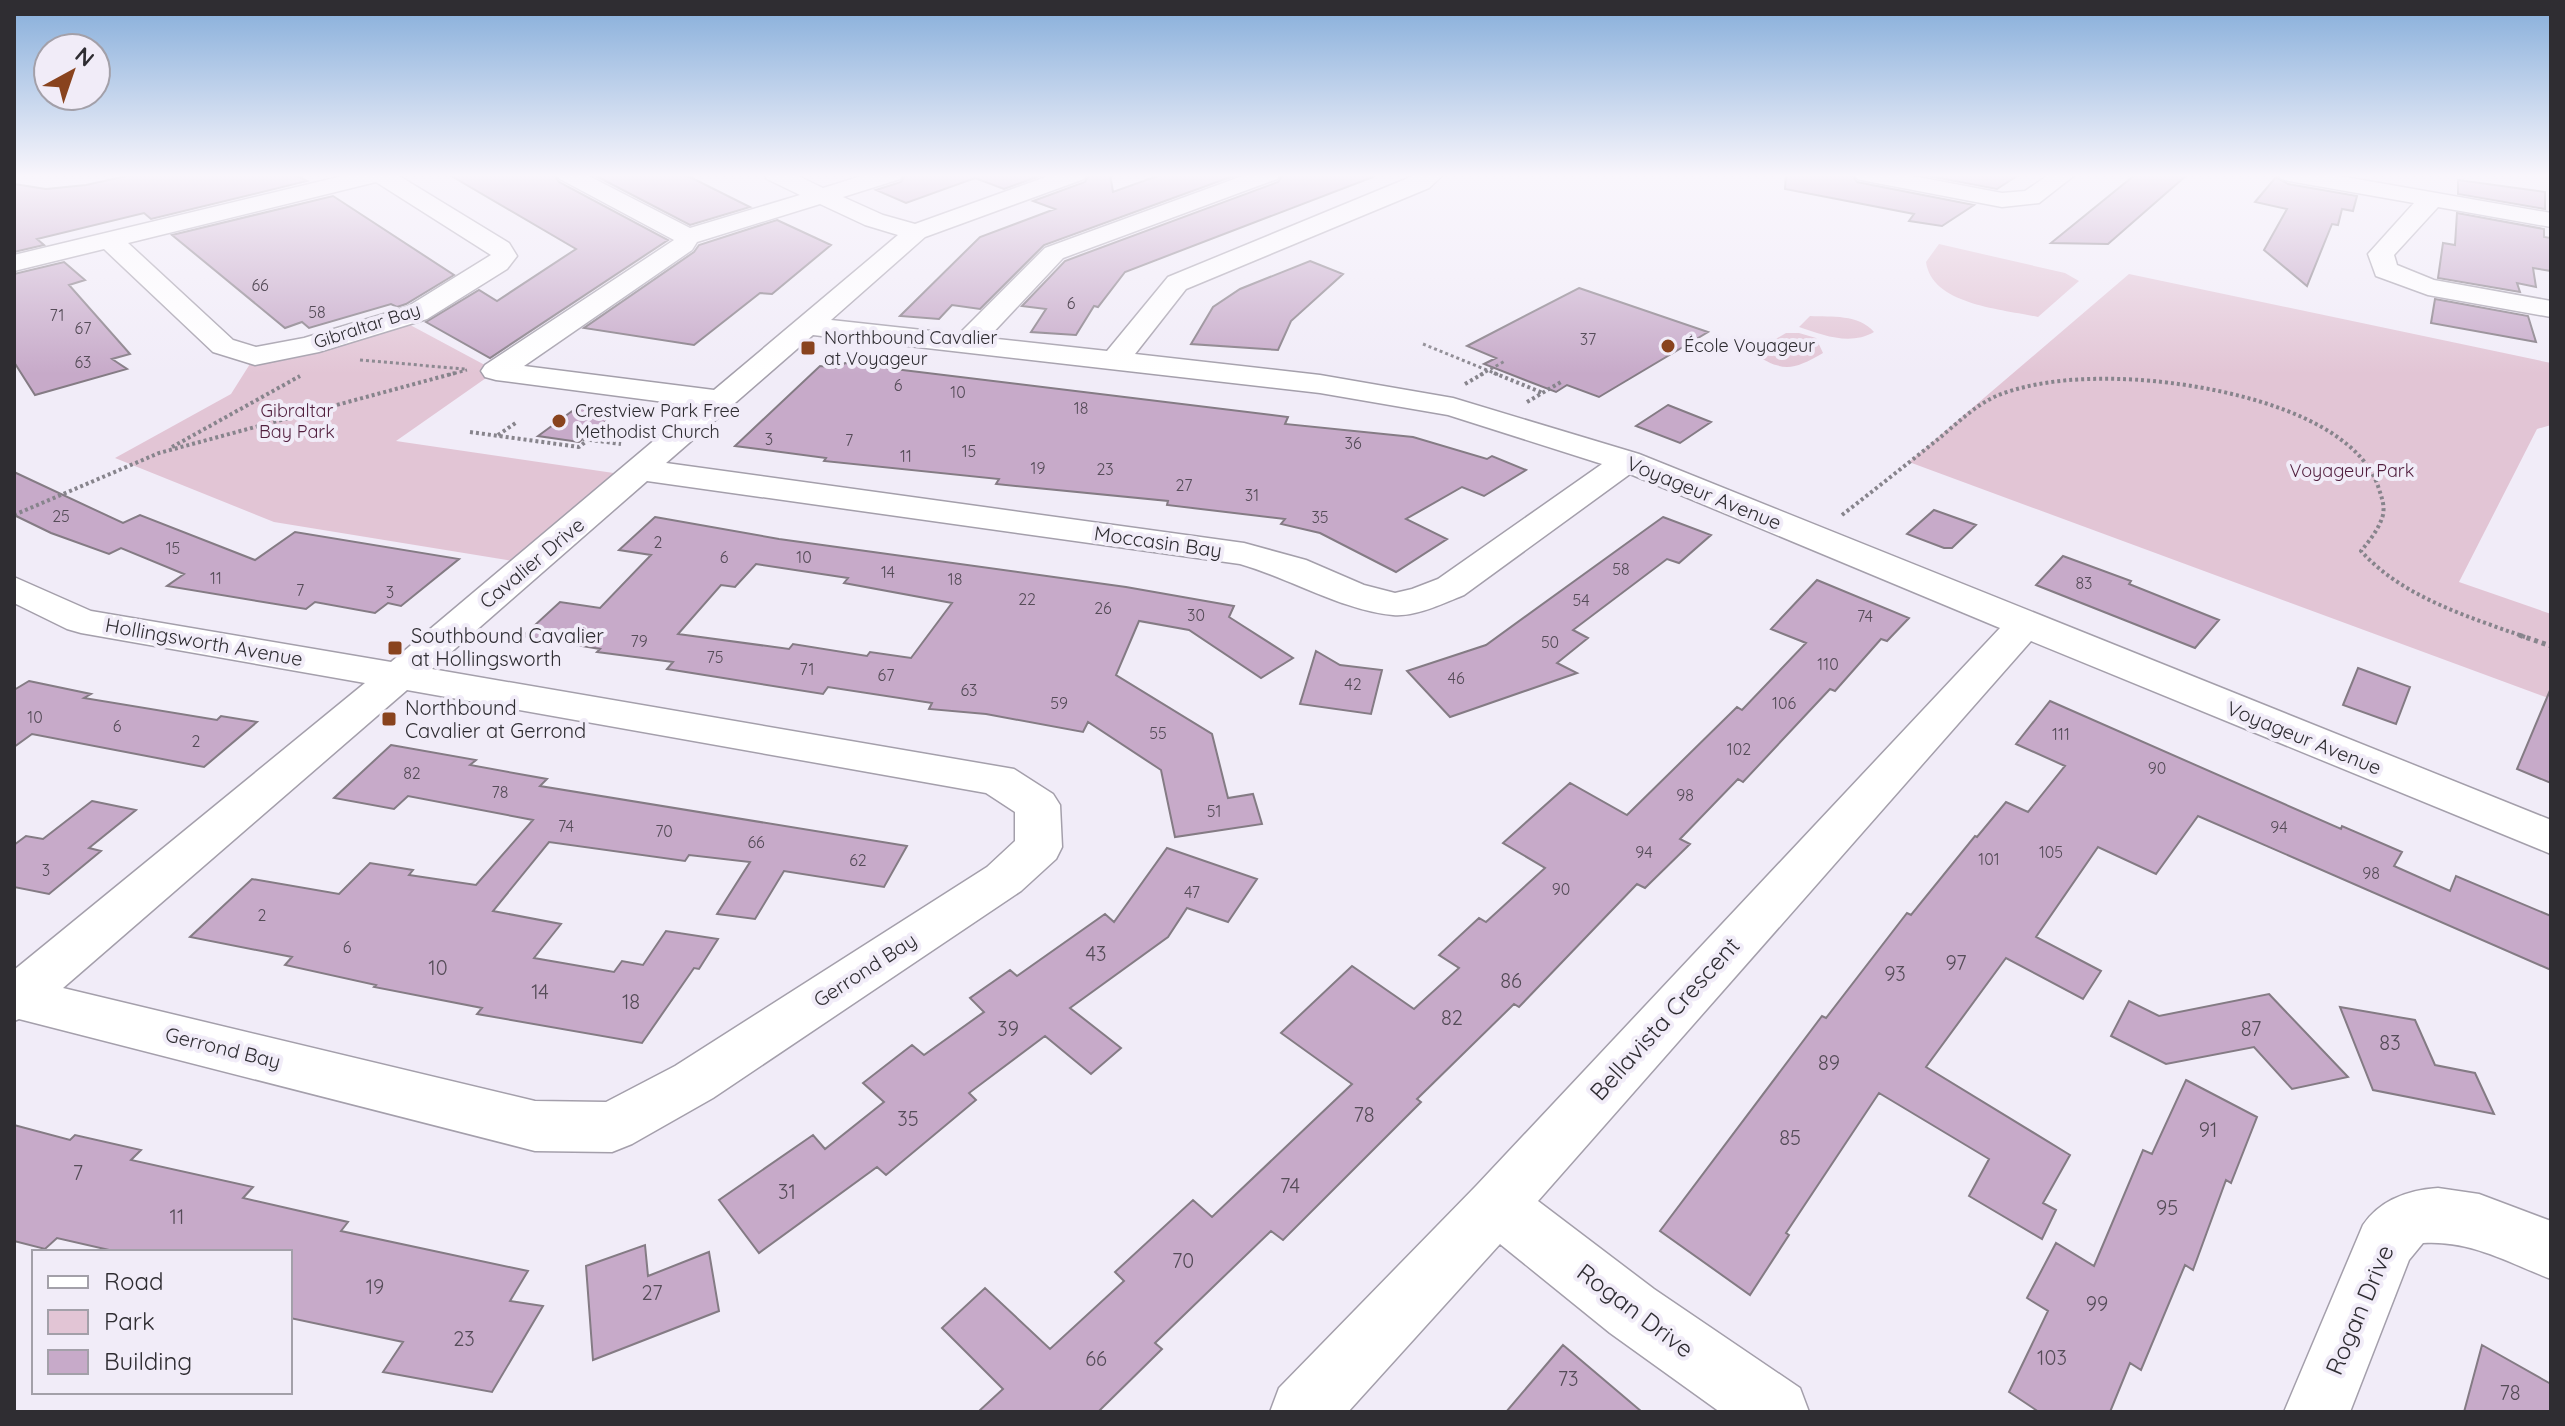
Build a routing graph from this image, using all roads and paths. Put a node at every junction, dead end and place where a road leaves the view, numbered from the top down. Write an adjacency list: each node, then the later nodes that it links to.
1 (110, 240): 14 (street, Gibraltar Bay)
2 (108, 241): 9 (street)
3 (488, 241): 14 (street, Gibraltar Bay)
4 (686, 241): 21 (street)
5 (906, 241): 11 (street, Cavalier Drive)
6 (1088, 241): 12 (street)
7 (1281, 241): 15 (street)
8 (2394, 241): 10 (street)
9 (14, 263)
10 (2551, 309)
11 (810, 326): 12 (street, Voyageur Avenue); 21 (street, Cavalier Drive)
12 (966, 344): 15 (street, Voyageur Avenue)
13 (1423, 344): 17 (path)
14 (318, 352): 27 (path); 27 (path)
15 (1115, 361): 28 (street, Voyageur Avenue)
16 (1505, 361): 17 (path)
17 (1489, 371): 19 (path); 20 (path)
18 (1561, 382): 20 (path)
19 (1454, 390)
20 (1543, 393): 22 (path)
21 (722, 400): 29 (street, Cavalier Drive)
22 (1518, 408)
23 (517, 422): 25 (path)
24 (470, 432): 25 (path)
25 (498, 435): 26 (path)
26 (589, 439)
27 (159, 453): 30 (path)
28 (1627, 461): 29 (street, Moccasin Bay); 31 (street, Voyageur Avenue)
29 (641, 470): 35 (street, Cavalier Drive)
30 (14, 515)
31 (1813, 537): 33 (street, Voyageur Avenue); 34 (path)
32 (14, 588): 35 (street, Hollingsworth Avenue)
33 (2025, 624): 36 (street, Voyageur Avenue); 38 (street, Bellavista Crescent)
34 (2551, 646)
35 (400, 675): 37 (street, Cavalier Drive); 37 (street, Gerrond Bay)
36 (2551, 838)
37 (15, 998)
38 (1497, 1205): 40 (street, Bellavista Crescent); 41 (street, Rogan Drive)
39 (2551, 1251): 42 (street, Rogan Drive)
40 (1303, 1412)
41 (1776, 1412)
42 (2317, 1412)

